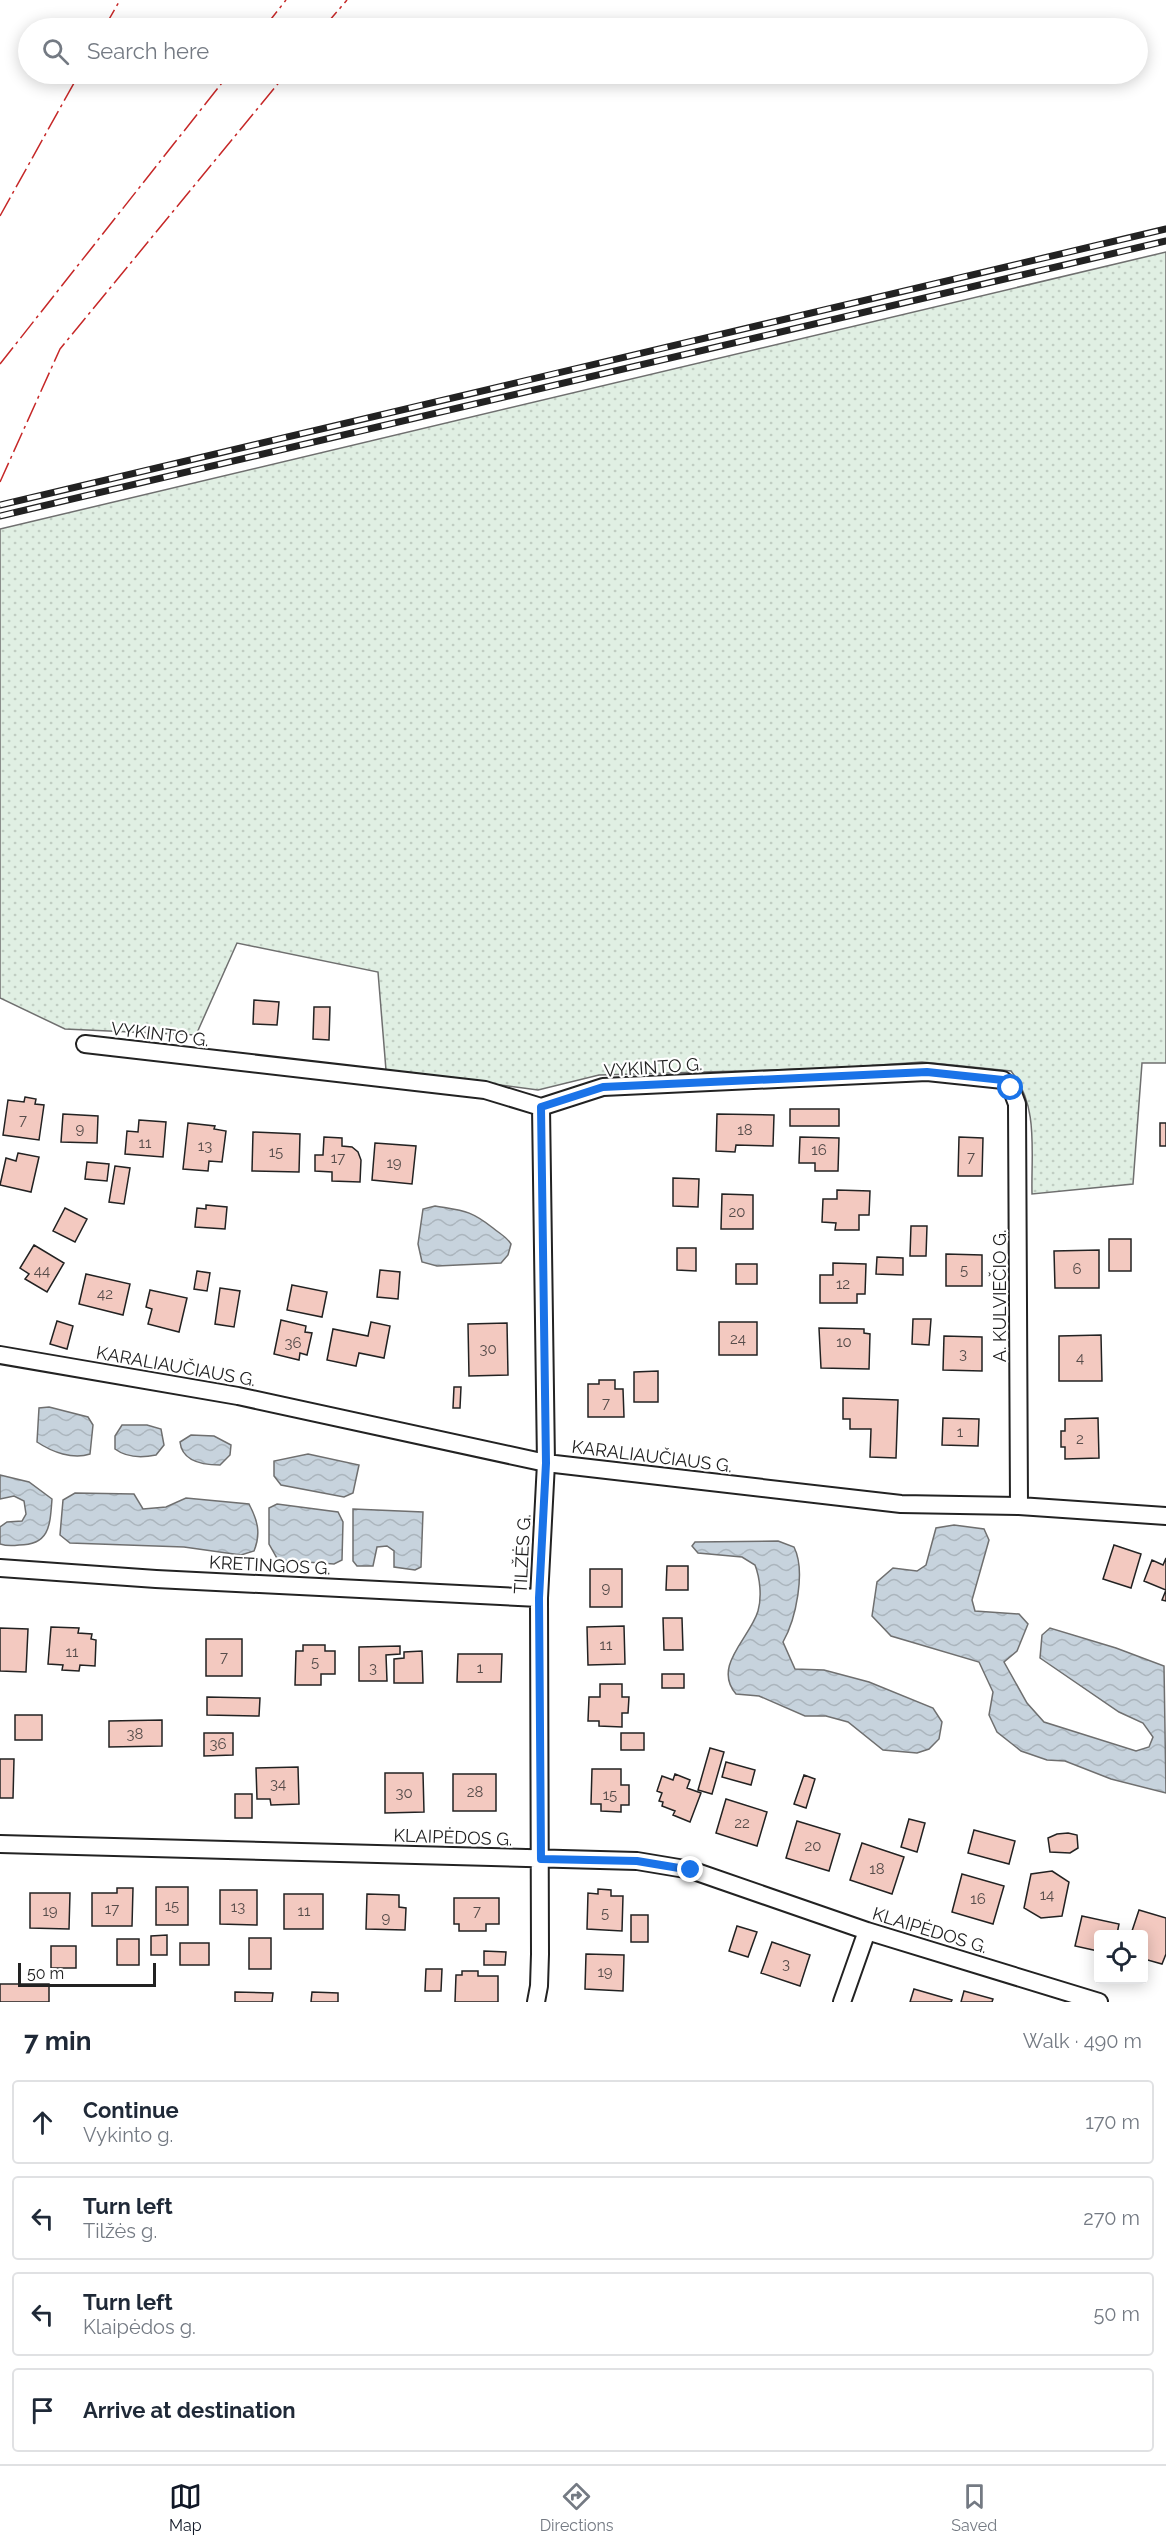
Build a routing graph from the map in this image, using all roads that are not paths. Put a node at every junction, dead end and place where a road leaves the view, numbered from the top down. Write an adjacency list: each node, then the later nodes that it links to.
1 (85, 1044): 3 (street, VYKINTO G.)
2 (1011, 1088): 3 (street, VYKINTO G.); 6 (street, A. KULVIEČIO G.)
3 (541, 1107): 5 (street, TILŽĖS G.)
4 (0, 1354): 5 (street, KARALIAUČIAUS G.)
5 (546, 1463): 6 (street, KARALIAUČIAUS G.); 9 (street, TILŽĖS G.)
6 (1019, 1506): 7 (street, KARALIAUČIAUS G.)
7 (1166, 1516)
8 (0, 1568): 9 (street, KRETINGOS G.)
9 (539, 1598): 11 (street, TILŽĖS G.)
10 (0, 1844): 11 (street, KLAIPĖDOS G.)
11 (541, 1859): 12 (street, KLAIPĖDOS G.); 13 (street, TILŽĖS G.)
12 (867, 1931): 14 (street); 15 (street, KLAIPĖDOS G.)
13 (536, 2002)
14 (842, 2002)
15 (1099, 2002)

